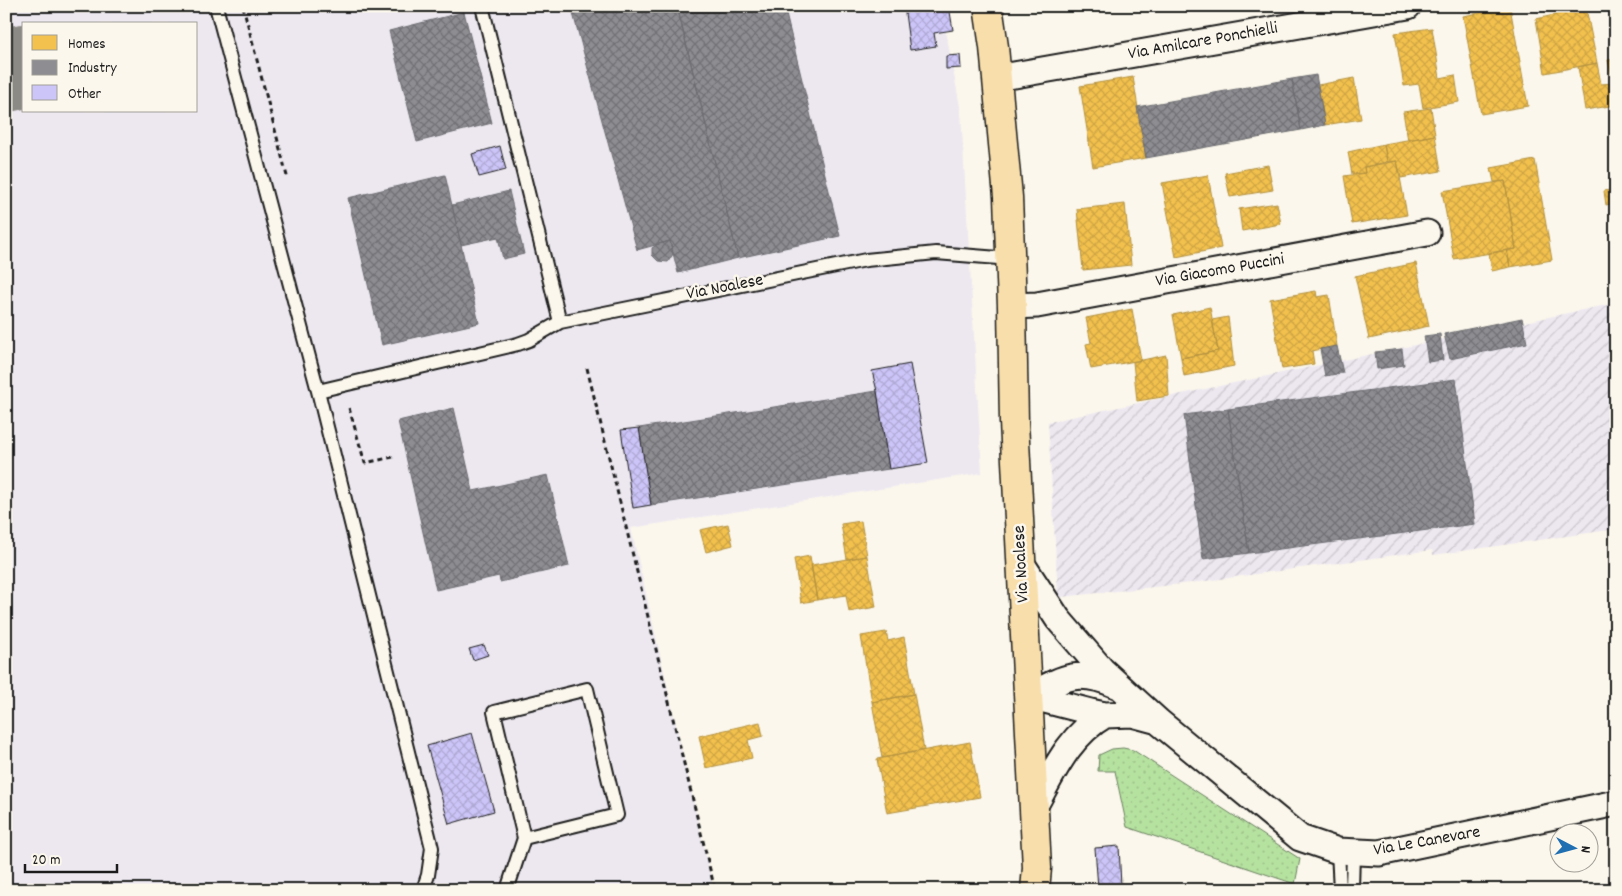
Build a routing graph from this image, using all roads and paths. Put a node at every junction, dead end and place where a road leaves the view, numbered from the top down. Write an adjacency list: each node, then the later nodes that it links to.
1 (216, 6): 13 (lane)
2 (242, 6): 7 (path)
3 (482, 6): 11 (lane)
4 (988, 6): 6 (main road, Via Noalese)
5 (1408, 6): 6 (street, Via Amilcare Ponchielli)
6 (997, 78): 9 (main road, Via Noalese)
7 (290, 190)
8 (1428, 234): 10 (street, Via Giacomo Puccini)
9 (1011, 259): 10 (main road, Via Noalese); 11 (lane, Via Noalese)
10 (1012, 306): 16 (main road, Via Noalese)
11 (560, 322): 13 (lane, Via Noalese)
12 (587, 368): 28 (path)
13 (318, 391): 26 (lane)
14 (349, 408): 15 (path)
15 (393, 457)
16 (1022, 564): 17 (street, Via Le Canevare); 18 (main road, Via Noalese)
17 (1120, 687): 18 (street, Via Le Canevare); 20 (street, Via Le Canevare)
18 (1029, 696): 19 (street, Via Le Canevare); 22 (main road, Via Noalese)
19 (1105, 715): 20 (street, Via Le Canevare); 22 (street)
20 (1159, 722): 24 (street, Via Le Canevare)
21 (1616, 804): 24 (street, Via Le Canevare)
22 (1034, 807): 25 (main road, Via Noalese)
23 (524, 838): 23 (lane); 27 (lane)
24 (1345, 852): 29 (lane); 30 (lane)
25 (1039, 883)
26 (423, 890)
27 (507, 890)
28 (715, 890)
29 (1340, 890)
30 (1352, 890)

